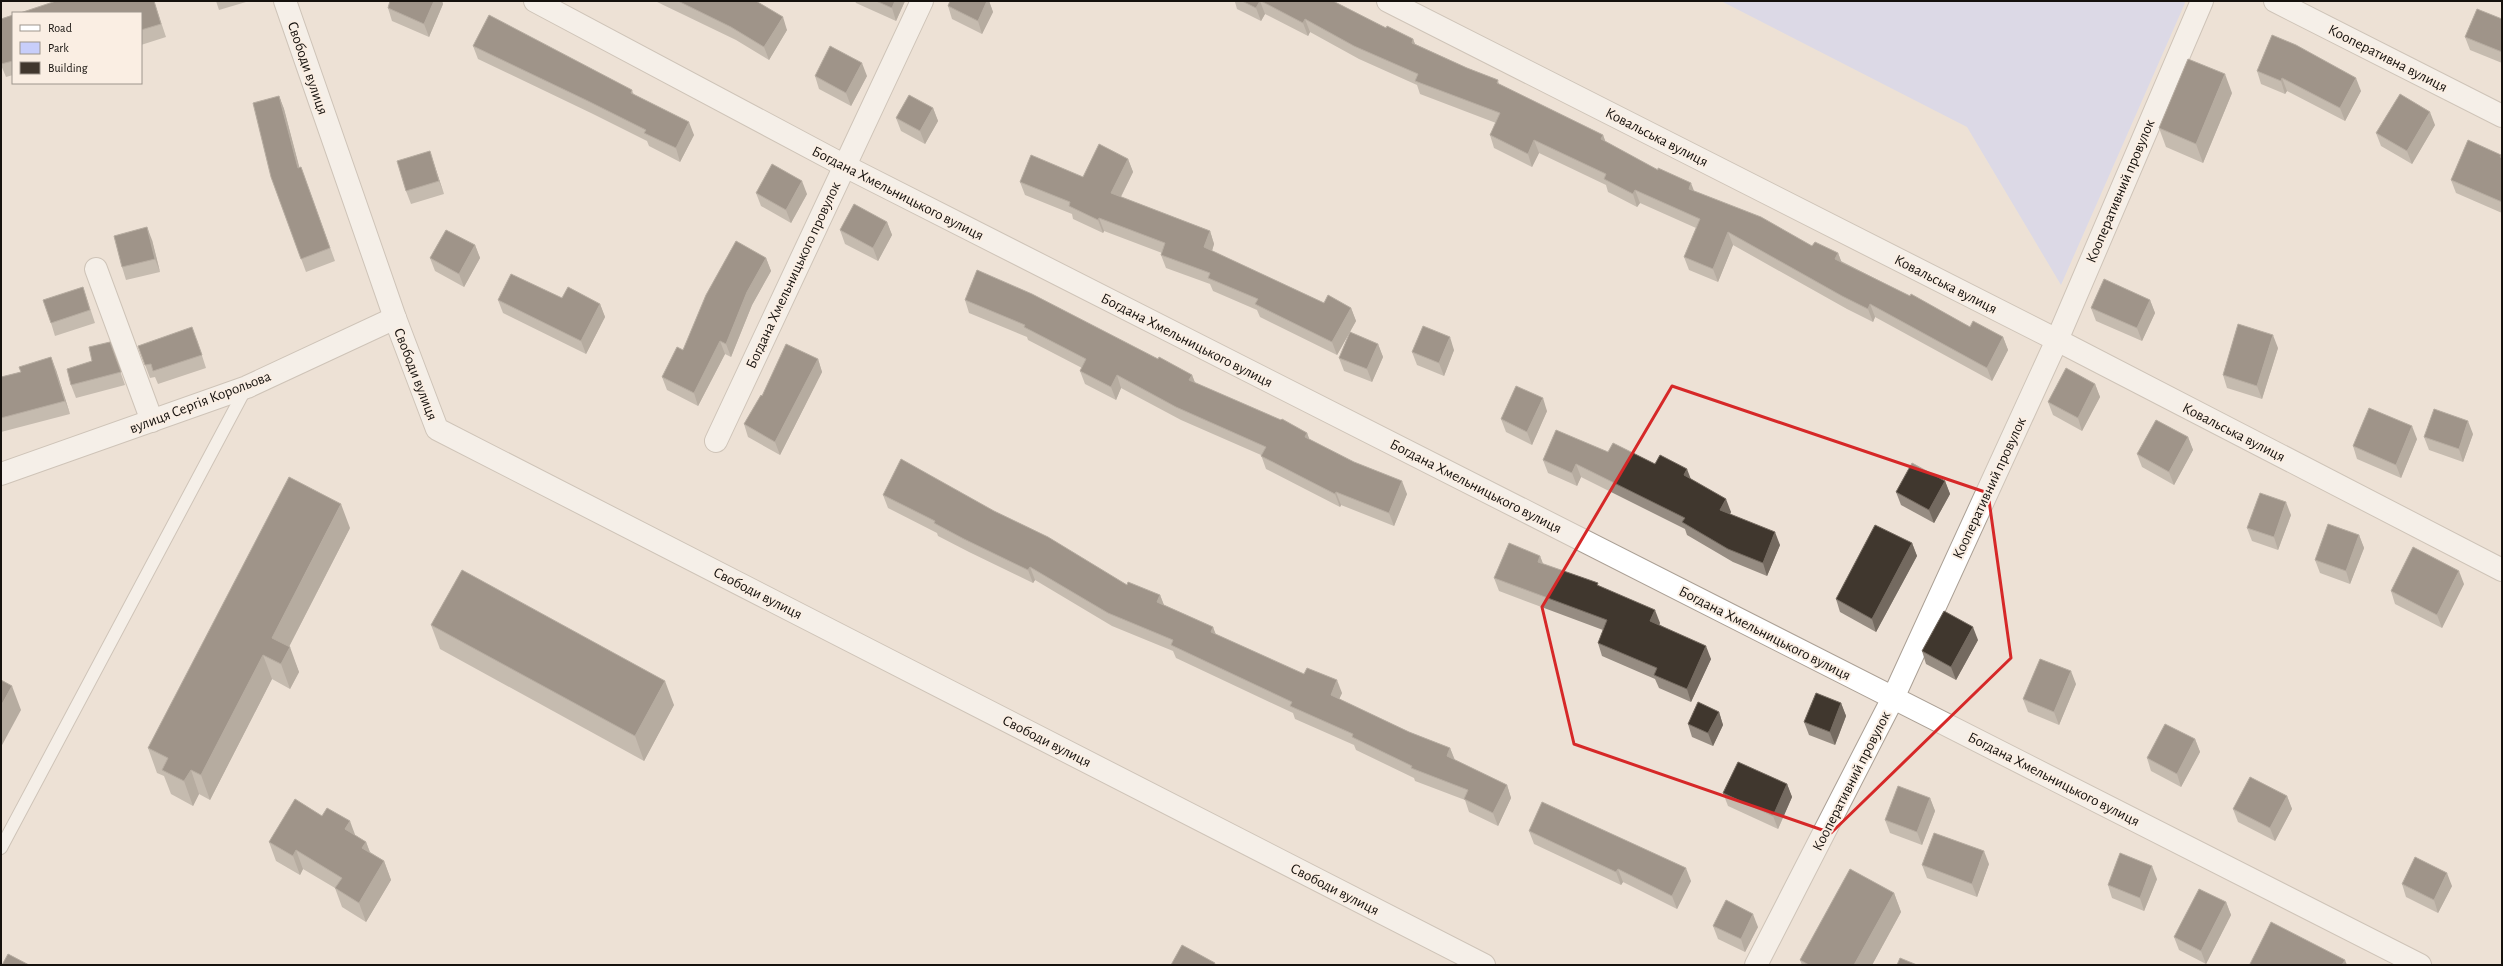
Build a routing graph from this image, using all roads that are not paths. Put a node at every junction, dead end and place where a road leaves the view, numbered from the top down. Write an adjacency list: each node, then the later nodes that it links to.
1 (285, 1): 10 (street, Свободи вулиця)
2 (535, 1): 8 (street, Богдана Хмельницького вулиця)
3 (922, 1): 8 (street, Богдана Хмельницького провулок)
4 (1388, 1): 11 (street, Ковальська вулиця)
5 (2202, 1): 11 (street, Кооперативний провулок)
6 (2275, 1): 7 (street, Кооперативна вулиця)
7 (2502, 116)
8 (844, 166): 14 (street, Богдана Хмельницького провулок); 17 (street, Богдана Хмельницького вулиця)
9 (96, 269): 13 (street)
10 (395, 318): 12 (street, вулиця Сергія Корольова); 19 (street, Свободи вулиця)
11 (2057, 340): 16 (street, Ковальська вулиця); 17 (street, Кооперативний провулок)
12 (247, 387): 13 (street, вулиця Сергія Корольова); 18 (lane)
13 (152, 421): 15 (street, вулиця Сергія Корольова)
14 (716, 441)
15 (1, 474)
16 (2502, 570)
17 (1893, 698): 20 (street, Кооперативний провулок); 21 (street, Богдана Хмельницького вулиця)
18 (1, 848)
19 (1484, 965)
20 (1756, 965)
21 (2420, 965)

